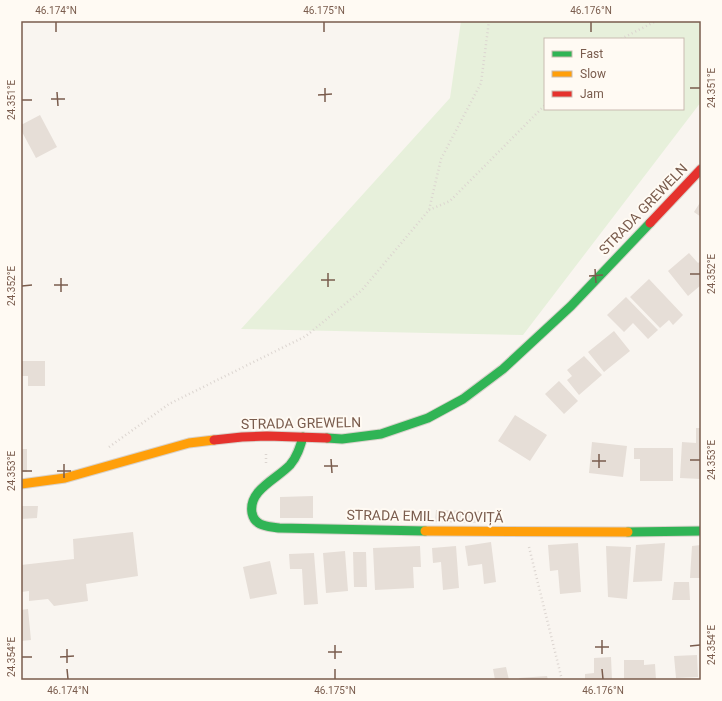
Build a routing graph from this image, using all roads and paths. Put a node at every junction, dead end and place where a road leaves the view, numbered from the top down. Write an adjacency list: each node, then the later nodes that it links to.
1 (489, 21): 6 (path)
2 (656, 21): 3 (path)
3 (623, 38)
4 (544, 106): 6 (path)
5 (701, 169): 8 (street, STRADA GREWELN)
6 (429, 210): 9 (path)
7 (267, 436): 8 (street, STRADA GREWELN); 10 (path); 11 (street, STRADA GREWELN)
8 (303, 437): 12 (street, STRADA EMIL RACOVIȚĂ)
9 (108, 448)
10 (266, 464)
11 (21, 484)
12 (525, 531): 13 (street, STRADA EMIL RACOVIȚĂ); 14 (path)
13 (701, 531)
14 (562, 680)

